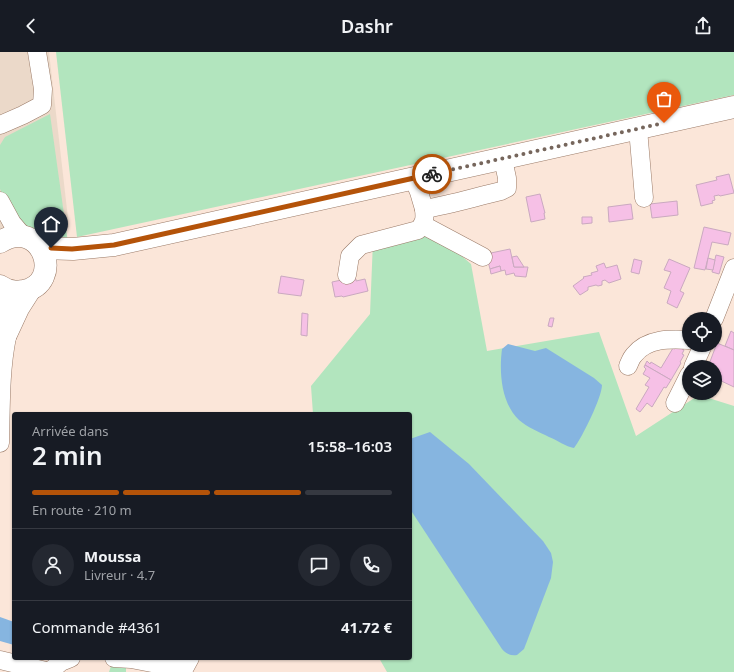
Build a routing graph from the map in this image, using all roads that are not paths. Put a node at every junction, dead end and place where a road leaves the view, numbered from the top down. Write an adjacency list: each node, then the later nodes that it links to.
1 (37, 52): 3 (street)
2 (732, 110): 4 (main road)
3 (0, 125)
4 (638, 129): 5 (main road); 7 (street)
5 (503, 159): 6 (main road); 9 (street)
6 (413, 178): 9 (street); 12 (main road)
7 (644, 198)
8 (0, 201): 11 (street)
9 (423, 217): 13 (street); 14 (street)
10 (0, 242): 11 (main road)
11 (32, 242): 12 (main road); 16 (main road)
12 (114, 245): 16 (main road)
13 (483, 257)
14 (347, 275)
15 (732, 279): 18 (street)
16 (39, 280): 17 (main road); 19 (street)
17 (1, 287): 19 (street)
18 (717, 312)
19 (8, 337): 21 (street)
20 (682, 340): 22 (street)
21 (2, 355): 25 (street)
22 (628, 366)
23 (682, 389): 24 (street)
24 (675, 403)
25 (0, 443)
26 (0, 660): 30 (street)
27 (66, 660): 30 (street)
28 (139, 660): 29 (street)
29 (186, 666)
30 (50, 672)

